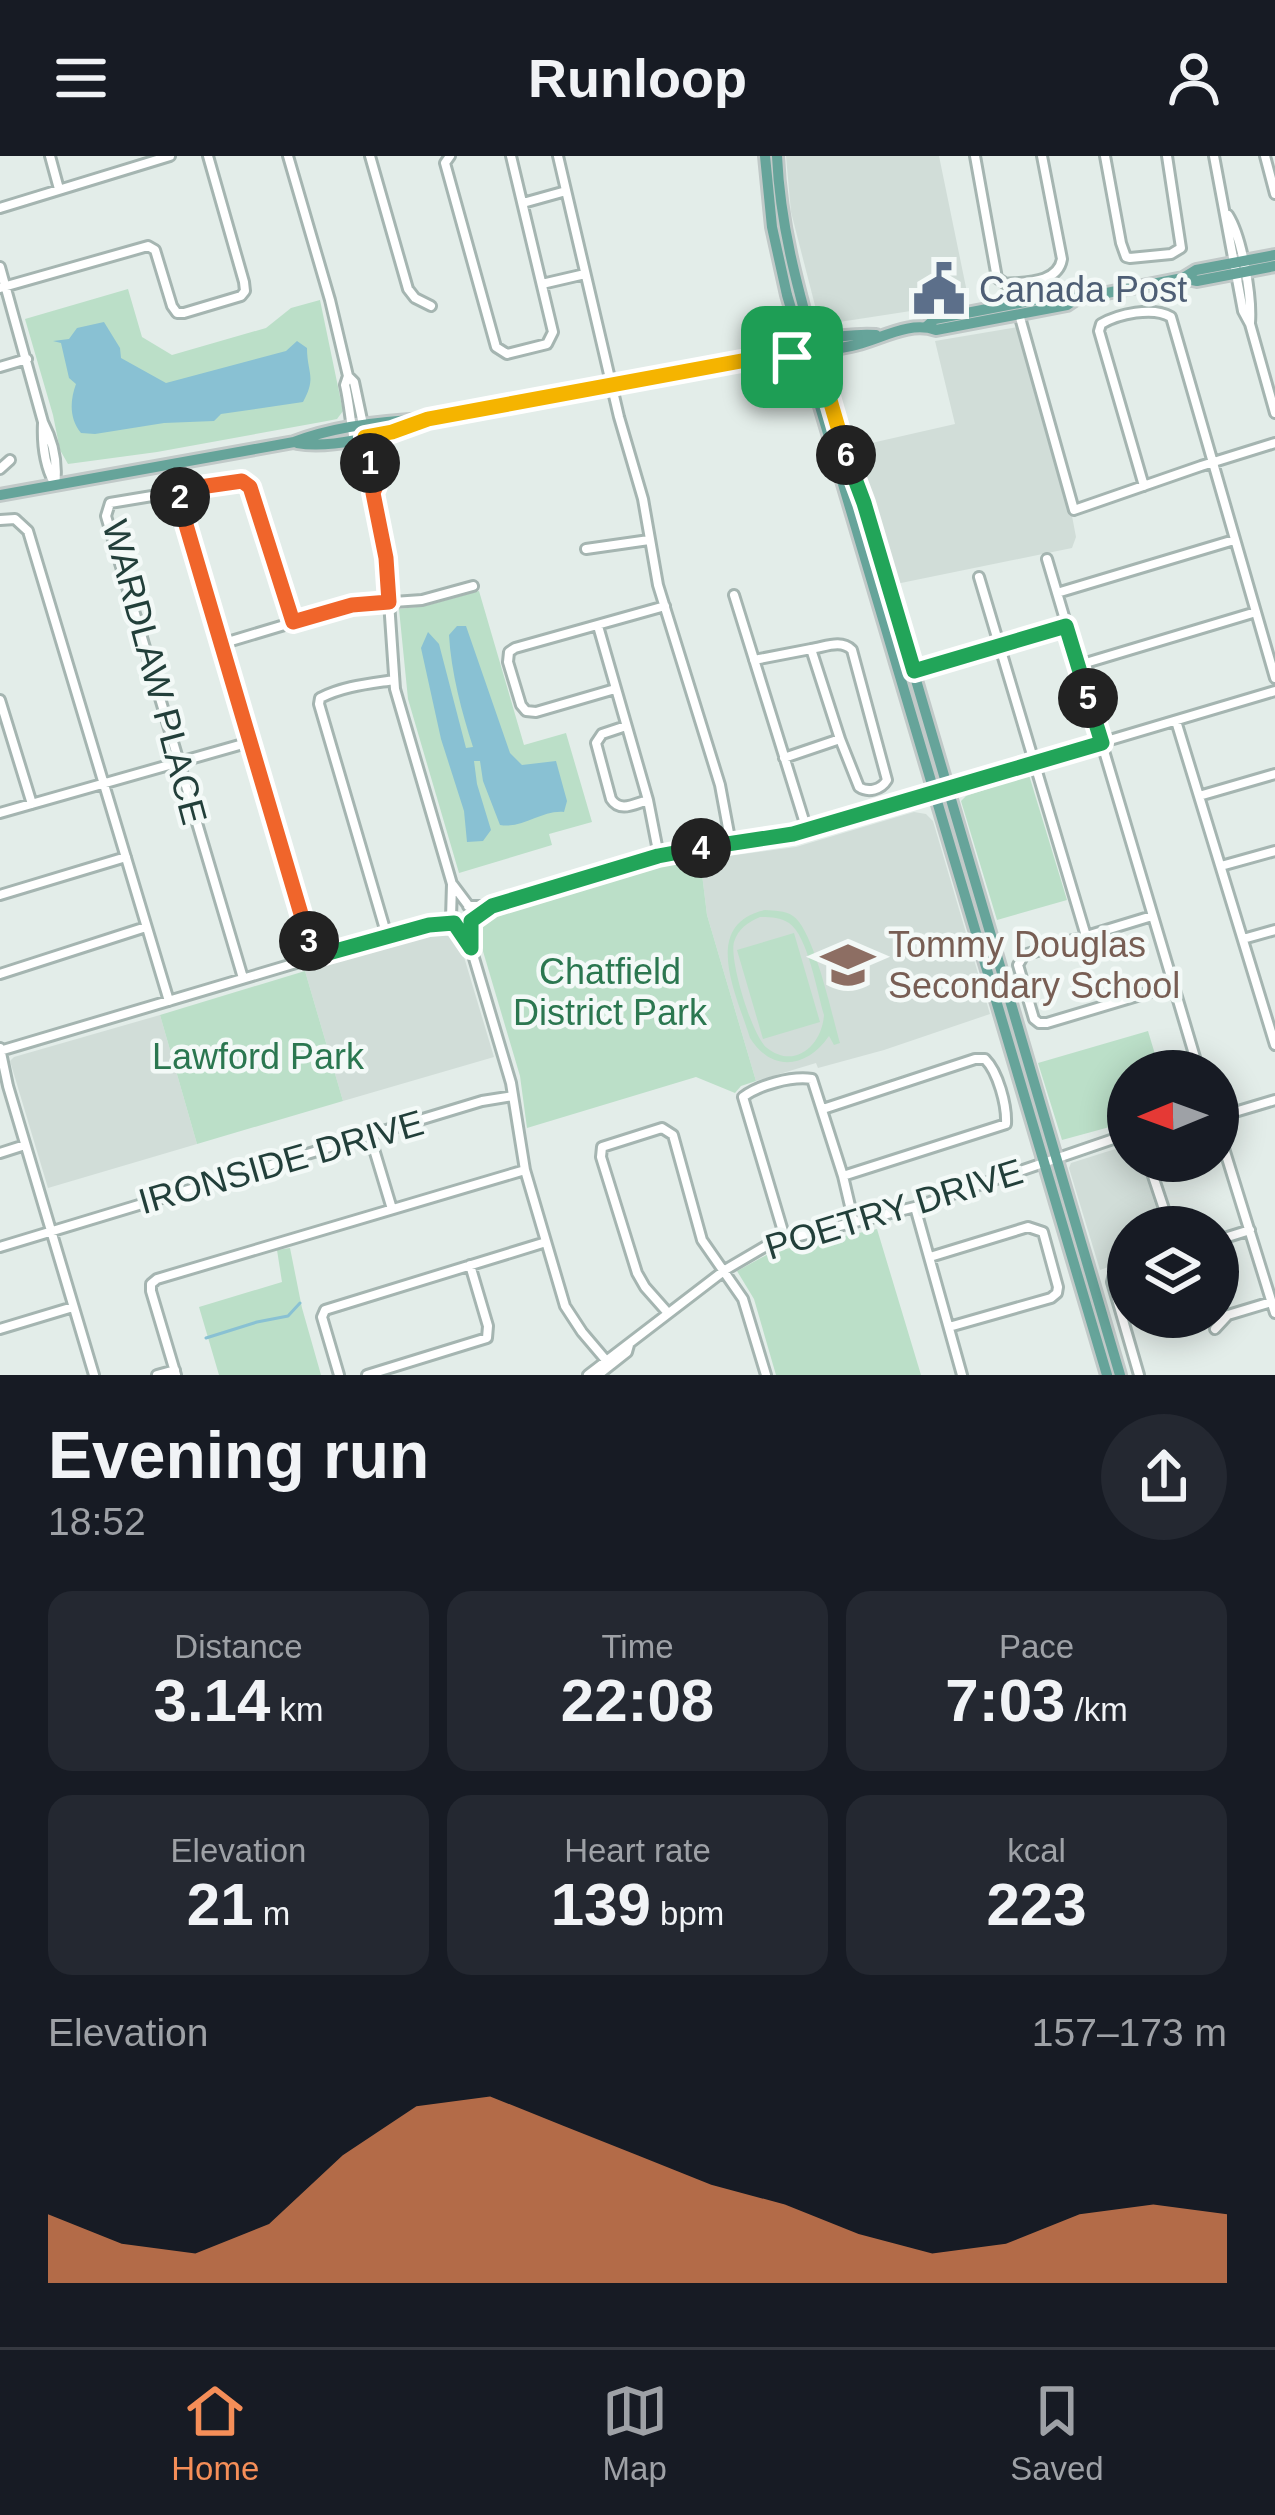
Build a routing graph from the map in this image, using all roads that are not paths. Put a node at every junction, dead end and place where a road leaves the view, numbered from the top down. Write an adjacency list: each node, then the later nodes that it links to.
1 (50, 156): 17 (street)
2 (170, 156): 17 (street)
3 (208, 156): 28 (street)
4 (288, 156): 40 (street)
5 (370, 156): 30 (street)
6 (450, 156): 27 (street)
7 (511, 156): 20 (street)
8 (558, 156): 18 (street)
9 (765, 156): 33 (main road)
10 (777, 156): 33 (main road)
11 (975, 156): 12 (street)
12 (1042, 156)
13 (1105, 156): 14 (street)
14 (1167, 156)
15 (1214, 156): 25 (street)
16 (1264, 156): 19 (street)
17 (59, 189): 21 (street)
18 (566, 191): 20 (street); 26 (street)
19 (1275, 194)
20 (523, 203): 27 (street)
21 (0, 208)
22 (1275, 255): 25 (main road)
23 (1275, 266): 25 (main road)
24 (0, 267): 28 (street)
25 (1239, 268): 29 (main road); 37 (street)
26 (586, 274): 27 (street); 38 (street)
27 (542, 284)
28 (3, 287): 34 (street)
29 (1076, 299): 31 (main road); 32 (main road)
30 (430, 306)
31 (1019, 314): 32 (main road); 46 (street)
32 (926, 326): 33 (main road)
33 (809, 348): 38 (main road); 69 (main road); 86 (main road)
34 (27, 358): 36 (street); 45 (street)
35 (1275, 363): 37 (street)
36 (0, 367)
37 (1261, 368): 39 (street)
38 (612, 385): 40 (main road); 50 (street)
39 (1275, 413)
40 (359, 432): 45 (main road); 58 (street)
41 (1275, 443): 43 (street)
42 (10, 460): 44 (street)
43 (1213, 462): 46 (street); 46 (street); 51 (street)
44 (0, 469)
45 (55, 485): 48 (main road)
46 (1144, 486)
47 (179, 490): 61 (street, WARDLAW PLACE); 64 (street); 81 (street, WARDLAW PLACE)
48 (0, 495)
49 (0, 520): 84 (street)
50 (649, 540): 52 (street); 59 (street)
51 (1234, 540): 56 (street); 60 (street)
52 (586, 549)
53 (1047, 560): 56 (street)
54 (979, 577): 65 (street)
55 (473, 586): 58 (street)
56 (1057, 593): 63 (street)
57 (734, 595): 67 (street)
58 (389, 602): 61 (street); 71 (street)
59 (664, 607): 62 (street); 92 (street)
60 (1256, 612): 68 (street); 70 (street)
61 (293, 622): 64 (street)
62 (598, 625): 72 (street); 72 (street)
63 (1066, 626): 65 (street); 68 (street)
64 (221, 644): 78 (street)
65 (999, 646): 69 (street); 82 (street)
66 (811, 649): 67 (street); 77 (street); 77 (street)
67 (754, 660): 80 (street)
68 (1078, 665): 79 (street)
69 (919, 669): 85 (main road)
70 (1275, 677)
71 (394, 680): 97 (street); 108 (street)
72 (615, 689): 76 (street)
73 (1275, 691): 75 (street)
74 (0, 700): 89 (street)
75 (1176, 721): 79 (street); 87 (street)
76 (626, 726): 88 (street); 88 (street)
77 (840, 739): 80 (street)
78 (250, 742): 81 (street); 112 (street)
79 (1102, 743): 82 (street); 102 (street)
80 (784, 758): 91 (street)
81 (179, 762): 84 (street); 114 (street, WARDLAW PLACE)
82 (1035, 764): 85 (street); 109 (street)
83 (1275, 774): 87 (street)
84 (103, 783): 89 (street); 95 (street)
85 (949, 788): 86 (street); 131 (main road)
86 (934, 792): 91 (street); 132 (main road)
87 (1199, 796): 96 (street)
88 (648, 800): 94 (street)
89 (32, 804): 90 (street)
90 (0, 813)
91 (807, 830): 92 (street)
92 (731, 844): 94 (street)
93 (1275, 851): 96 (street)
94 (658, 856): 100 (street)
95 (126, 857): 98 (street); 106 (street)
96 (1220, 866): 110 (street)
97 (452, 884): 99 (street); 101 (street)
98 (0, 895)
99 (468, 906): 100 (street); 101 (street); 103 (street)
100 (492, 906): 103 (street)
101 (452, 910): 104 (street); 105 (street)
102 (1152, 916): 109 (street); 115 (street)
103 (471, 920): 104 (street); 111 (street)
104 (456, 924): 105 (street); 111 (street)
105 (429, 925): 108 (street)
106 (146, 927): 113 (street); 116 (street)
107 (1275, 930): 110 (street)
108 (387, 936): 112 (street)
109 (1086, 936): 115 (street)
110 (1243, 939): 117 (street)
111 (471, 948): 123 (street)
112 (314, 957): 114 (street)
113 (0, 974)
114 (243, 978): 116 (street)
115 (1174, 985): 120 (street)
116 (169, 1000): 119 (street)
117 (1271, 1016): 118 (street)
118 (1275, 1045)
119 (0, 1050): 122 (street)
120 (1193, 1050)
121 (0, 1070): 122 (street)
122 (8, 1086): 129 (street)
123 (512, 1096): 127 (street, IRONSIDE DRIVE); 133 (street)
124 (1275, 1100): 126 (street)
125 (823, 1109): 134 (street); 134 (street); 142 (street)
126 (1239, 1111)
127 (370, 1136): 137 (street); 139 (street, IRONSIDE DRIVE)
128 (1107, 1141): 131 (street, POETRY DRIVE)
129 (25, 1145): 130 (street); 139 (street)
130 (0, 1153)
131 (1058, 1157): 132 (street, POETRY DRIVE); 167 (main road)
132 (1044, 1162): 136 (street, POETRY DRIVE); 166 (main road)
133 (525, 1170): 137 (street); 143 (street)
134 (843, 1176): 138 (street)
135 (1235, 1182): 140 (street)
136 (915, 1207): 138 (street, POETRY DRIVE); 145 (street)
137 (392, 1210): 157 (street)
138 (854, 1223): 142 (street, POETRY DRIVE)
139 (50, 1230): 144 (street, IRONSIDE DRIVE); 149 (street)
140 (1250, 1230): 141 (street); 148 (street)
141 (1239, 1233)
142 (785, 1238): 147 (street, POETRY DRIVE)
143 (546, 1242): 146 (street); 156 (street)
144 (0, 1247)
145 (930, 1257): 153 (street); 153 (street)
146 (470, 1264): 160 (street); 161 (street)
147 (725, 1270): 151 (street, POETRY DRIVE); 151 (street); 164 (street)
148 (1272, 1302): 150 (street); 152 (street)
149 (73, 1307): 154 (street); 158 (street)
150 (1239, 1312)
151 (668, 1313): 156 (street, POETRY DRIVE)
152 (1275, 1313)
153 (949, 1327): 165 (street)
154 (0, 1329)
155 (1128, 1338): 168 (street)
156 (608, 1363): 162 (street, POETRY DRIVE); 163 (street, POETRY DRIVE)
157 (176, 1372): 159 (street)
158 (94, 1375)
159 (157, 1375)
160 (340, 1375)
161 (367, 1375)
162 (588, 1375)
163 (598, 1375)
164 (766, 1375)
165 (962, 1375)
166 (1107, 1375)
167 (1120, 1375)
168 (1139, 1375)

